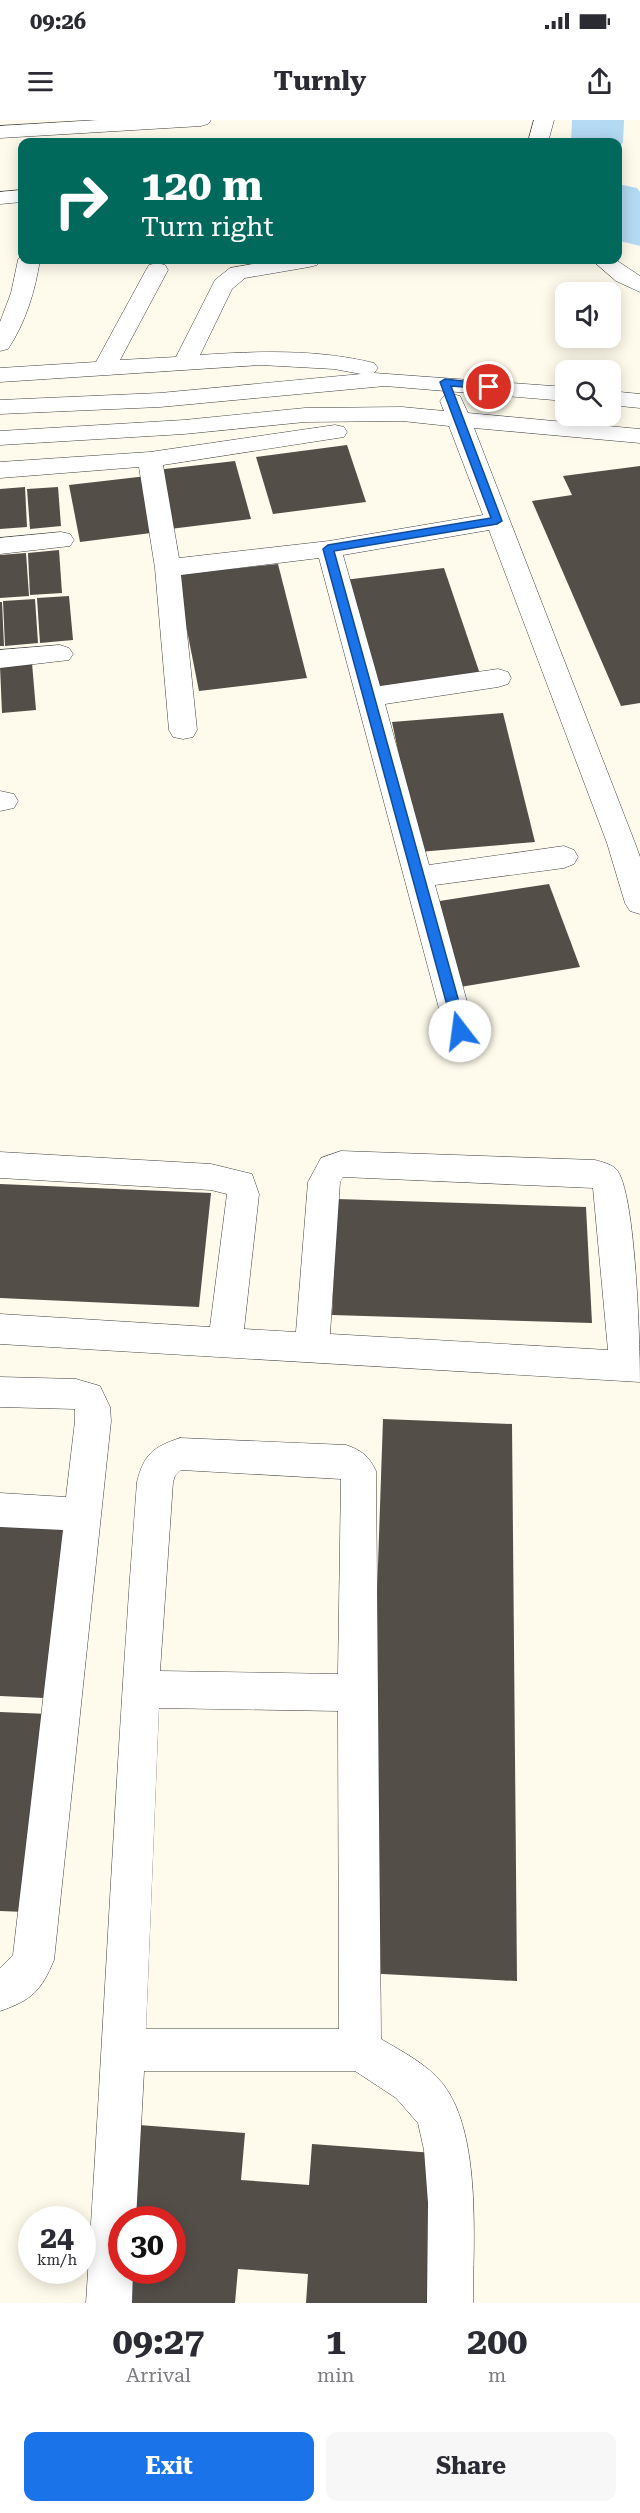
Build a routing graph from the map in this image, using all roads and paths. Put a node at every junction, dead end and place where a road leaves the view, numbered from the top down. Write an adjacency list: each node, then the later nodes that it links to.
1 (201, 120): 3 (street)
2 (544, 120): 4 (street)
3 (0, 132)
4 (539, 138)
5 (18, 196): 6 (street)
6 (0, 198)
7 (28, 264): 12 (street)
8 (287, 264): 13 (street)
9 (608, 264): 11 (street)
10 (158, 270): 14 (street)
11 (640, 285)
12 (0, 344)
13 (184, 363): 14 (street); 16 (street)
14 (104, 368): 15 (street)
15 (0, 375)
16 (385, 379): 17 (street); 21 (street)
17 (445, 382): 18 (street); 23 (street)
18 (555, 393)
19 (621, 399): 20 (street)
20 (640, 401)
21 (0, 407)
22 (402, 414): 23 (street); 25 (street); 26 (street)
23 (458, 419): 24 (street); 28 (street)
24 (640, 436)
25 (0, 438)
26 (150, 459): 27 (street); 32 (street)
27 (0, 470)
28 (497, 521): 31 (street); 38 (street)
29 (61, 540): 30 (street)
30 (0, 546)
31 (328, 549): 32 (street); 36 (street)
32 (168, 568): 37 (street)
33 (60, 654): 34 (street)
34 (0, 659)
35 (498, 678): 36 (street)
36 (369, 697): 40 (street)
37 (183, 730)
38 (630, 842): 41 (street)
39 (564, 857): 40 (street)
40 (418, 877): 42 (street)
41 (640, 903)
42 (460, 1031)
43 (0, 1165): 45 (street)
44 (0, 1329): 45 (street)
45 (225, 1342): 46 (street)
46 (312, 1347): 47 (street); 47 (street)
47 (633, 1366)
48 (0, 1392): 50 (street)
49 (0, 1510): 50 (street)
50 (82, 1514): 53 (street)
51 (140, 1689): 52 (street); 52 (street); 54 (street)
52 (357, 1693): 55 (street)
53 (0, 1990)
54 (124, 2050): 55 (street); 56 (street)
55 (360, 2050): 57 (street)
56 (109, 2303)
57 (450, 2303)

